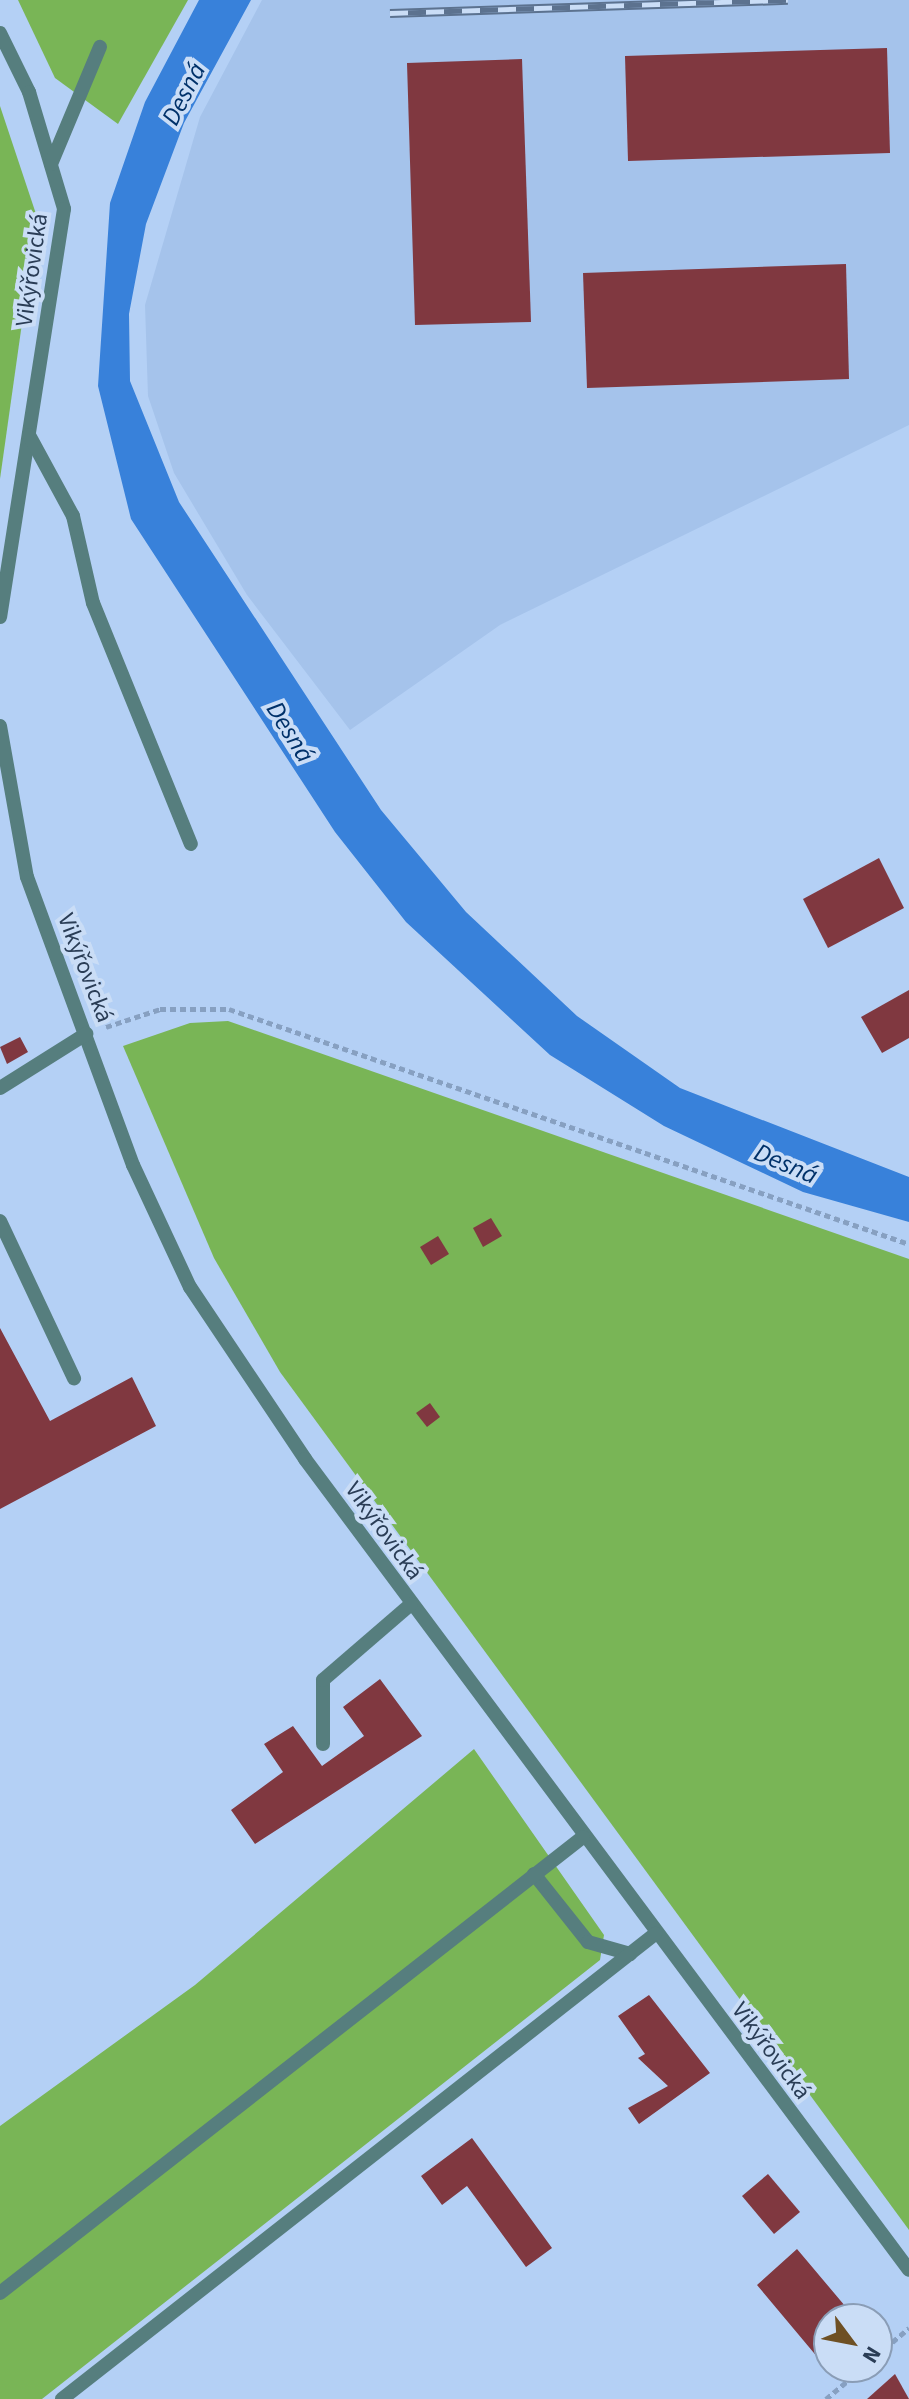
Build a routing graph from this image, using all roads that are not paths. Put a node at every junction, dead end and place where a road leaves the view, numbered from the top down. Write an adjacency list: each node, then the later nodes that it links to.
1 (0, 33): 3 (street, Vikýřovická)
2 (100, 47): 3 (street)
3 (51, 164): 4 (street, Vikýřovická)
4 (29, 434): 5 (street, Vikýřovická); 7 (street)
5 (0, 617)
6 (0, 726): 8 (street, Vikýřovická)
7 (191, 844)
8 (86, 1034): 9 (street); 12 (street, Vikýřovická)
9 (0, 1088)
10 (0, 1221): 11 (street)
11 (74, 1378)
12 (411, 1604): 13 (street); 14 (street, Vikýřovická)
13 (323, 1744)
14 (583, 1837): 15 (street); 16 (street, Vikýřovická)
15 (534, 1874): 17 (street); 19 (street)
16 (655, 1934): 17 (street); 18 (street, Vikýřovická)
17 (630, 1954): 20 (street)
18 (909, 2270)
19 (0, 2293)
20 (62, 2399)

